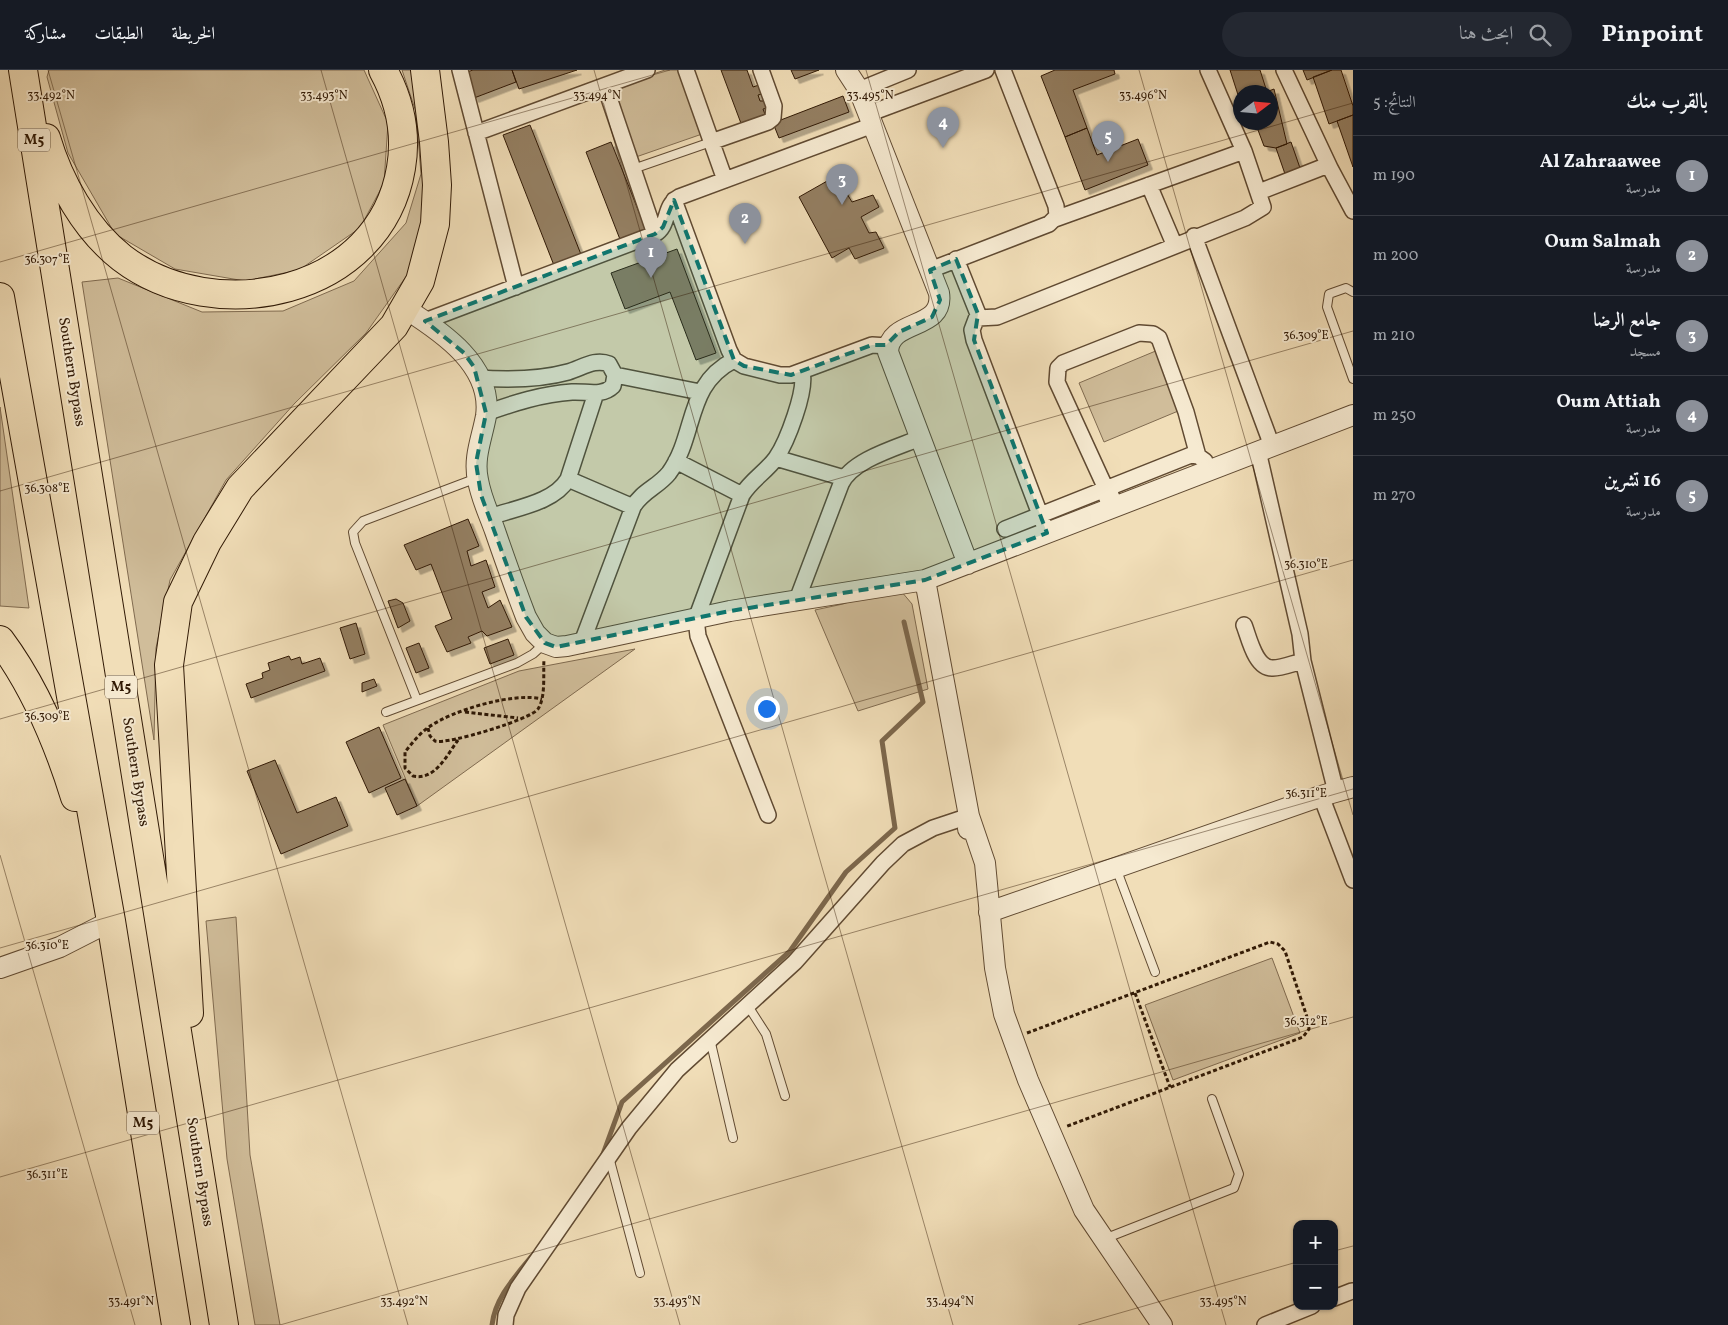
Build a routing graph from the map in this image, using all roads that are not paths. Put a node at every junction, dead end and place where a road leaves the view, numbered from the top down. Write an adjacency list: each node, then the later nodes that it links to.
1 (25, 70): 2 (highway); 92 (highway, Southern Bypass / M5)
2 (383, 70)
3 (425, 70): 38 (highway)
4 (460, 70): 19 (street)
5 (647, 70): 15 (street)
6 (686, 70): 20 (street)
7 (761, 70): 20 (street)
8 (846, 70): 17 (street)
9 (857, 70): 17 (street)
10 (908, 70): 17 (street)
11 (986, 70): 18 (street)
12 (1003, 70): 29 (street)
13 (1208, 70): 21 (street)
14 (1284, 70): 22 (street)
15 (626, 74): 16 (street)
16 (605, 86): 19 (street); 23 (street)
17 (858, 90): 18 (street)
18 (870, 120): 24 (street); 34 (street)
19 (476, 133): 35 (street)
20 (711, 142): 23 (lane); 24 (street)
21 (1244, 151): 25 (street); 26 (street)
22 (1330, 168): 26 (street); 28 (street)
23 (633, 169): 30 (street)
24 (725, 180): 27 (street)
25 (1149, 185): 29 (street); 32 (street)
26 (1259, 192): 31 (street)
27 (674, 200): 30 (street); 41 (street)
28 (1353, 211)
29 (1055, 219): 33 (street)
30 (655, 234): 35 (street)
31 (1194, 236): 32 (street); 53 (street)
32 (1174, 244): 39 (street)
33 (956, 259): 34 (street); 39 (street)
34 (930, 270): 40 (street)
35 (516, 287): 38 (street)
36 (1353, 292): 46 (lane)
37 (0, 297): 83 (highway, M5)
38 (416, 315): 44 (street); 92 (highway)
39 (978, 318): 64 (street)
40 (888, 346): 42 (street); 52 (street)
41 (734, 360): 42 (street); 47 (street)
42 (802, 372): 54 (street)
43 (615, 375): 45 (street); 47 (street); 48 (street)
44 (478, 378): 45 (street); 50 (street)
45 (524, 379): 49 (street)
46 (1353, 380)
47 (700, 392): 55 (street)
48 (596, 393): 49 (street); 59 (street)
49 (527, 400): 50 (street)
50 (486, 413): 57 (street)
51 (1353, 414): 53 (street)
52 (920, 438): 58 (street); 66 (street)
53 (1265, 448): 56 (street); 74 (street)
54 (776, 458): 58 (street); 60 (street)
55 (676, 461): 60 (street); 62 (street)
56 (1203, 463): 61 (street); 61 (street)
57 (477, 478): 63 (street); 75 (lane)
58 (844, 478): 68 (street)
59 (568, 479): 62 (street); 63 (street)
60 (742, 495): 69 (street)
61 (1109, 498): 64 (street)
62 (632, 507): 73 (street)
63 (490, 517): 72 (street)
64 (1043, 524): 65 (street); 66 (street)
65 (1005, 529)
66 (968, 564): 67 (street)
67 (925, 580): 68 (street); 79 (street)
68 (797, 600): 69 (street)
69 (696, 619): 73 (street); 78 (street)
70 (1244, 625): 74 (street)
71 (0, 640): 83 (highway)
72 (545, 644): 73 (street); 75 (lane)
73 (582, 645)
74 (1303, 661): 77 (street)
75 (417, 700): 76 (lane)
76 (386, 712)
77 (1337, 792): 80 (street); 81 (street)
78 (768, 815)
79 (969, 816): 82 (street); 86 (street)
80 (1116, 868): 82 (street); 85 (lane)
81 (1353, 880)
82 (989, 912): 93 (street)
83 (111, 921): 84 (street); 99 (highway, M5)
84 (0, 968)
85 (1156, 972)
86 (748, 1006): 87 (street); 88 (lane)
87 (710, 1039): 90 (lane); 91 (street)
88 (785, 1096)
89 (1212, 1099): 93 (lane)
90 (733, 1138)
91 (609, 1157): 94 (lane); 98 (street)
92 (197, 1164): 100 (highway, Southern Bypass / M5)
93 (1104, 1239): 101 (street)
94 (640, 1273)
95 (1352, 1291): 96 (street)
96 (1338, 1296)
97 (1302, 1310): 102 (street)
98 (502, 1322)
99 (176, 1325)
100 (224, 1325)
101 (1162, 1325)
102 (1265, 1325)

